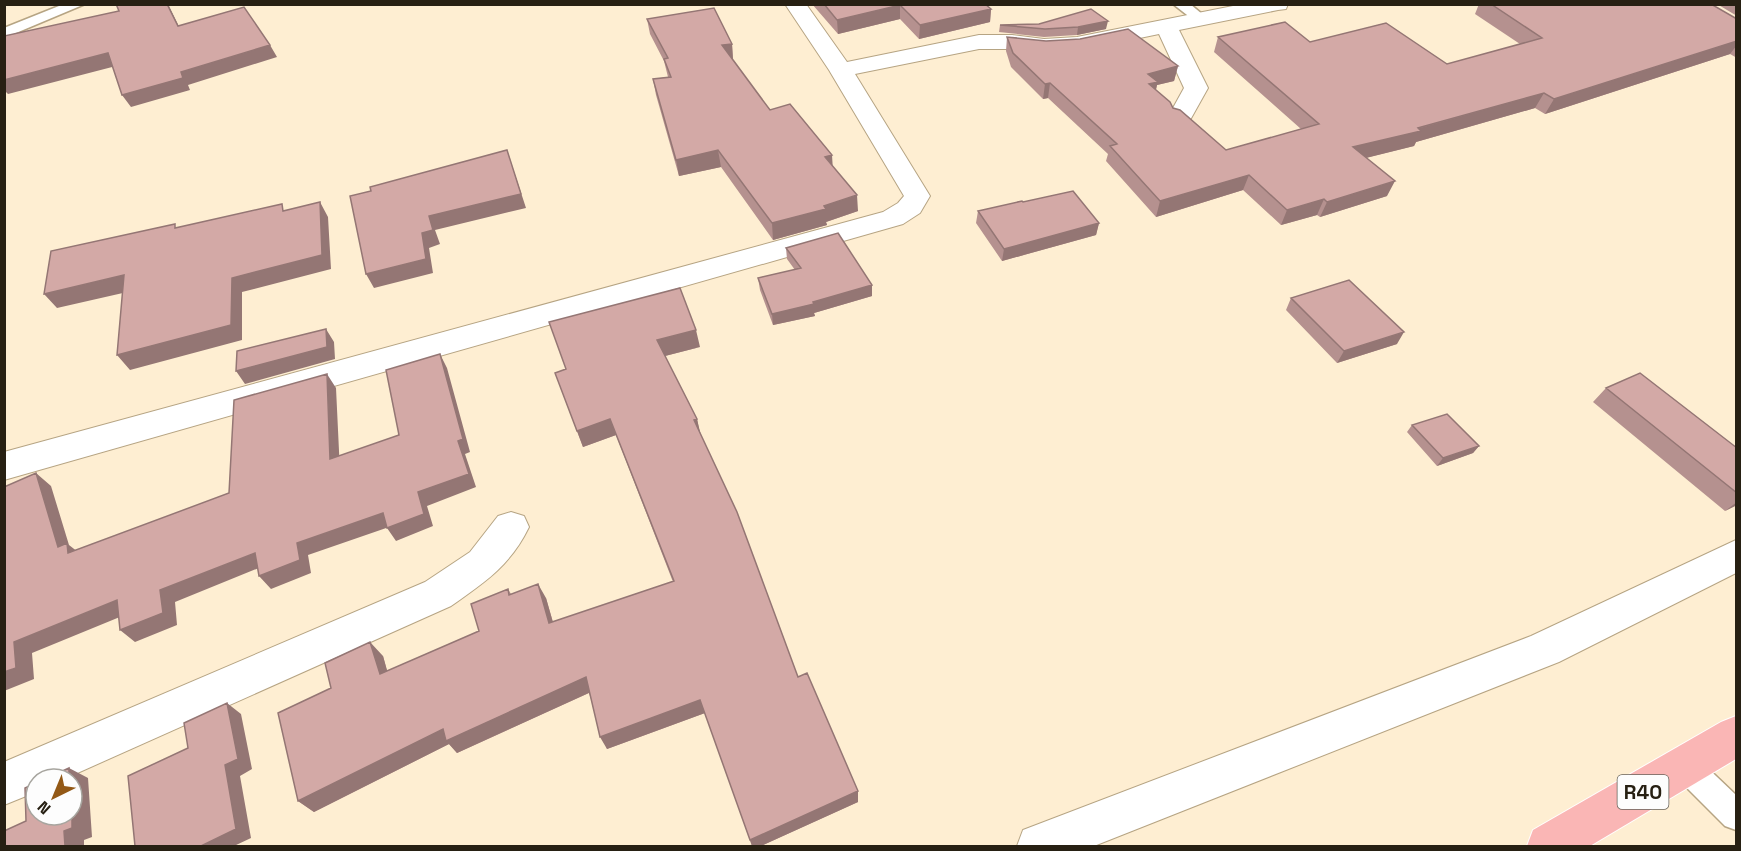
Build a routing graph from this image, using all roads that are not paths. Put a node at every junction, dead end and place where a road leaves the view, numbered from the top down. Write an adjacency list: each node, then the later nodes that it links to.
1 (78, 4): 7 (lane)
2 (795, 4): 8 (street)
3 (1180, 4): 5 (lane)
4 (1278, 4): 5 (street)
5 (1201, 19): 6 (street)
6 (1166, 26): 8 (street); 9 (street)
7 (4, 34)
8 (841, 70): 10 (street)
9 (1180, 117)
10 (4, 466)
11 (511, 526): 15 (street)
12 (1737, 556): 17 (street)
13 (1737, 736): 14 (main road, R40)
14 (1686, 767): 16 (lane); 18 (main road, R40)
15 (4, 784)
16 (1737, 815)
17 (1039, 846)
18 (1549, 846)

